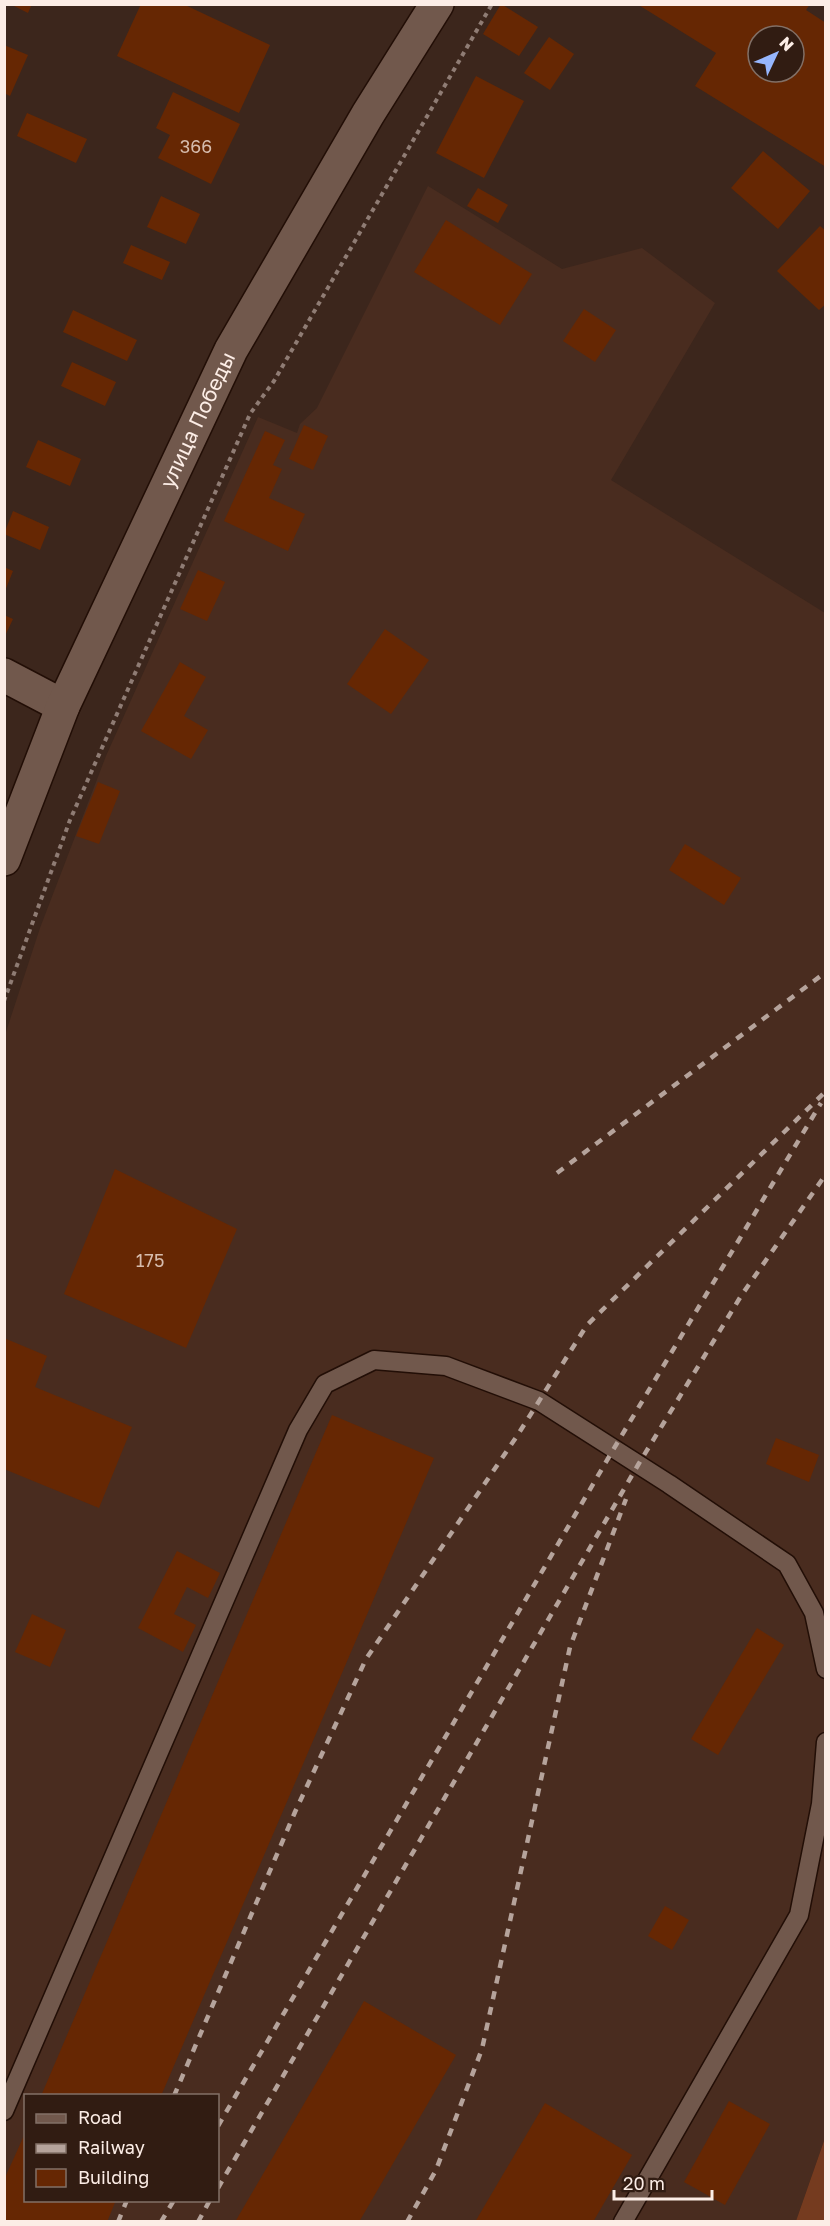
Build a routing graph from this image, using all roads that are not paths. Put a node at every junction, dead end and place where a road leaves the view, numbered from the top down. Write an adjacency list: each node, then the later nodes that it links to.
1 (437, 4): 3 (street, улица Победы)
2 (4, 675): 3 (street)
3 (63, 706): 4 (street, улица Победы)
4 (4, 859)
5 (825, 1669): 7 (lane)
6 (825, 1742): 8 (lane)
7 (4, 2111)
8 (623, 2222)

